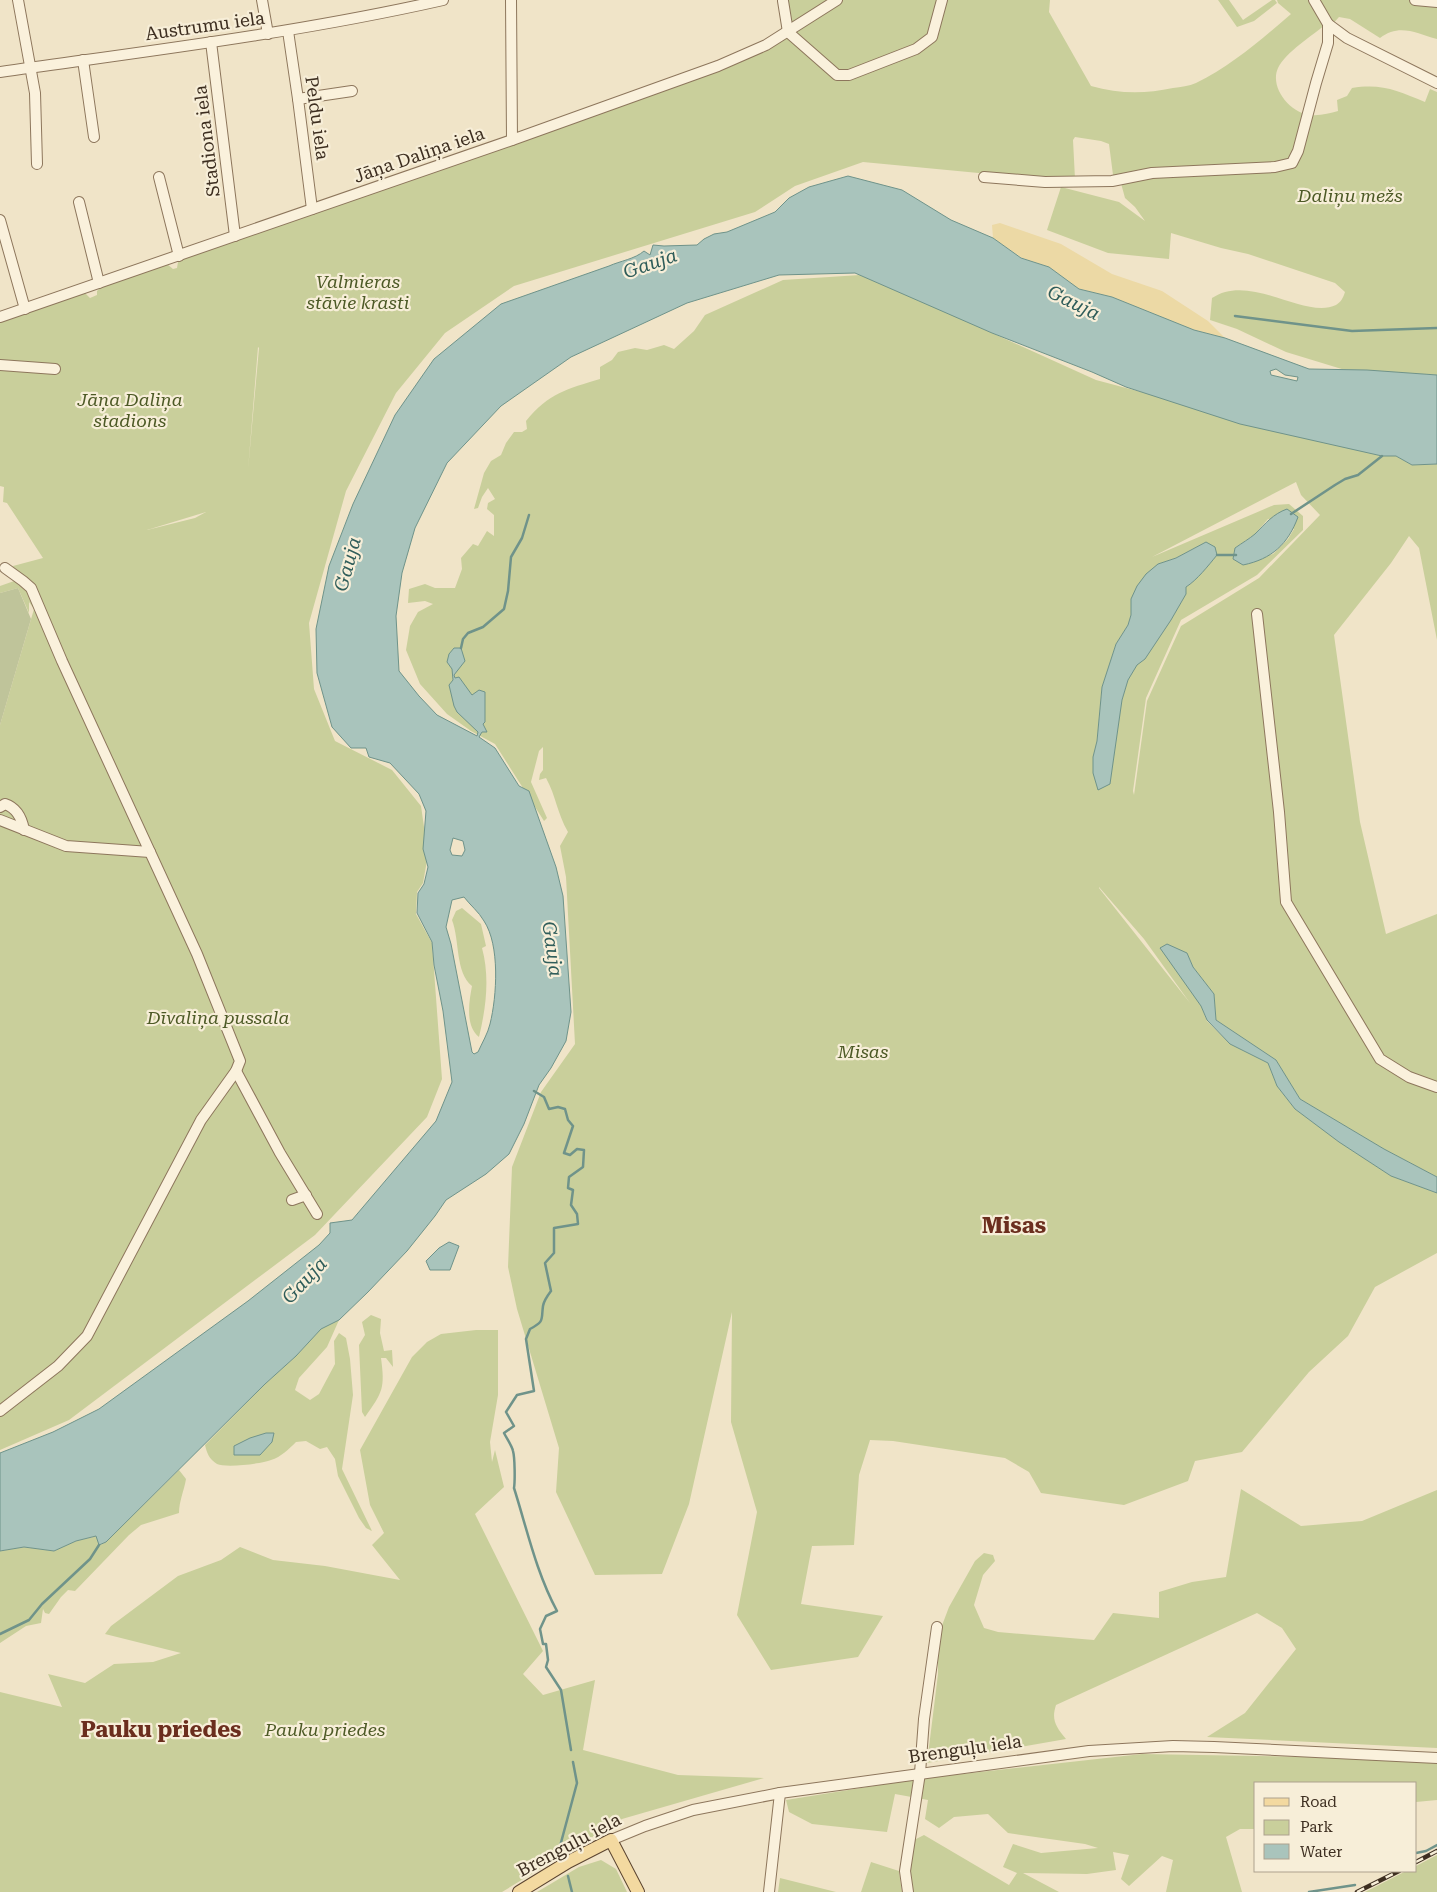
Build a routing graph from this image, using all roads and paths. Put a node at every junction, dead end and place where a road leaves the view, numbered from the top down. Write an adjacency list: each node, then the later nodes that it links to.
1 (18, 0): 17 (street)
2 (262, 0): 14 (street)
3 (443, 0): 12 (street, Austrumu iela)
4 (511, 0): 23 (street)
5 (837, 0): 13 (street, Jāņa Daliņa iela)
6 (942, 0): 13 (street)
7 (1314, 0): 11 (street)
8 (1415, 0): 10 (street)
9 (783, 1): 13 (street)
10 (1437, 2)
11 (1328, 24): 19 (street); 26 (street)
12 (288, 31): 14 (street, Austrumu iela); 21 (street, Peldu iela)
13 (788, 32): 23 (street, Jāņa Daliņa iela)
14 (268, 34): 15 (street, Austrumu iela)
15 (211, 42): 16 (street, Austrumu iela); 30 (street, Stadiona iela)
16 (83, 60): 17 (street, Austrumu iela); 22 (street)
17 (29, 68): 18 (street, Austrumu iela); 24 (street)
18 (0, 72)
19 (1437, 83)
20 (352, 91): 21 (street)
21 (298, 99): 28 (street, Peldu iela)
22 (94, 137)
23 (512, 140): 28 (street, Jāņa Daliņa iela)
24 (37, 164)
25 (159, 177): 31 (street)
26 (984, 177)
27 (79, 202): 32 (street)
28 (312, 209): 30 (street, Jāņa Daliņa iela)
29 (0, 220): 33 (street)
30 (235, 236): 31 (street, Jāņa Daliņa iela)
31 (179, 256): 32 (street, Jāņa Daliņa iela)
32 (100, 283): 33 (street, Jāņa Daliņa iela)
33 (24, 309): 34 (street, Jāņa Daliņa iela)
34 (0, 317)
35 (0, 365): 36 (street)
36 (56, 369)
37 (5, 568): 42 (street)
38 (1257, 614): 46 (street)
39 (0, 807): 41 (street)
40 (0, 820): 41 (street)
41 (24, 830): 43 (street)
42 (145, 840): 43 (street); 44 (street)
43 (121, 850): 44 (street)
44 (150, 852): 45 (street)
45 (236, 1071): 47 (street); 50 (street)
46 (1437, 1087)
47 (306, 1195): 48 (street); 49 (street)
48 (292, 1200)
49 (317, 1214)
50 (0, 1411)
51 (937, 1628): 53 (street)
52 (1437, 1758): 53 (street, Brenguļu iela)
53 (920, 1773): 54 (street, Brenguļu iela); 59 (street)
54 (780, 1792): 55 (street, Brenguļu iela); 58 (street)
55 (611, 1840): 56 (main road, Brenguļu iela); 57 (main road)
56 (519, 1892)
57 (638, 1892)
58 (769, 1892)
59 (908, 1892)

